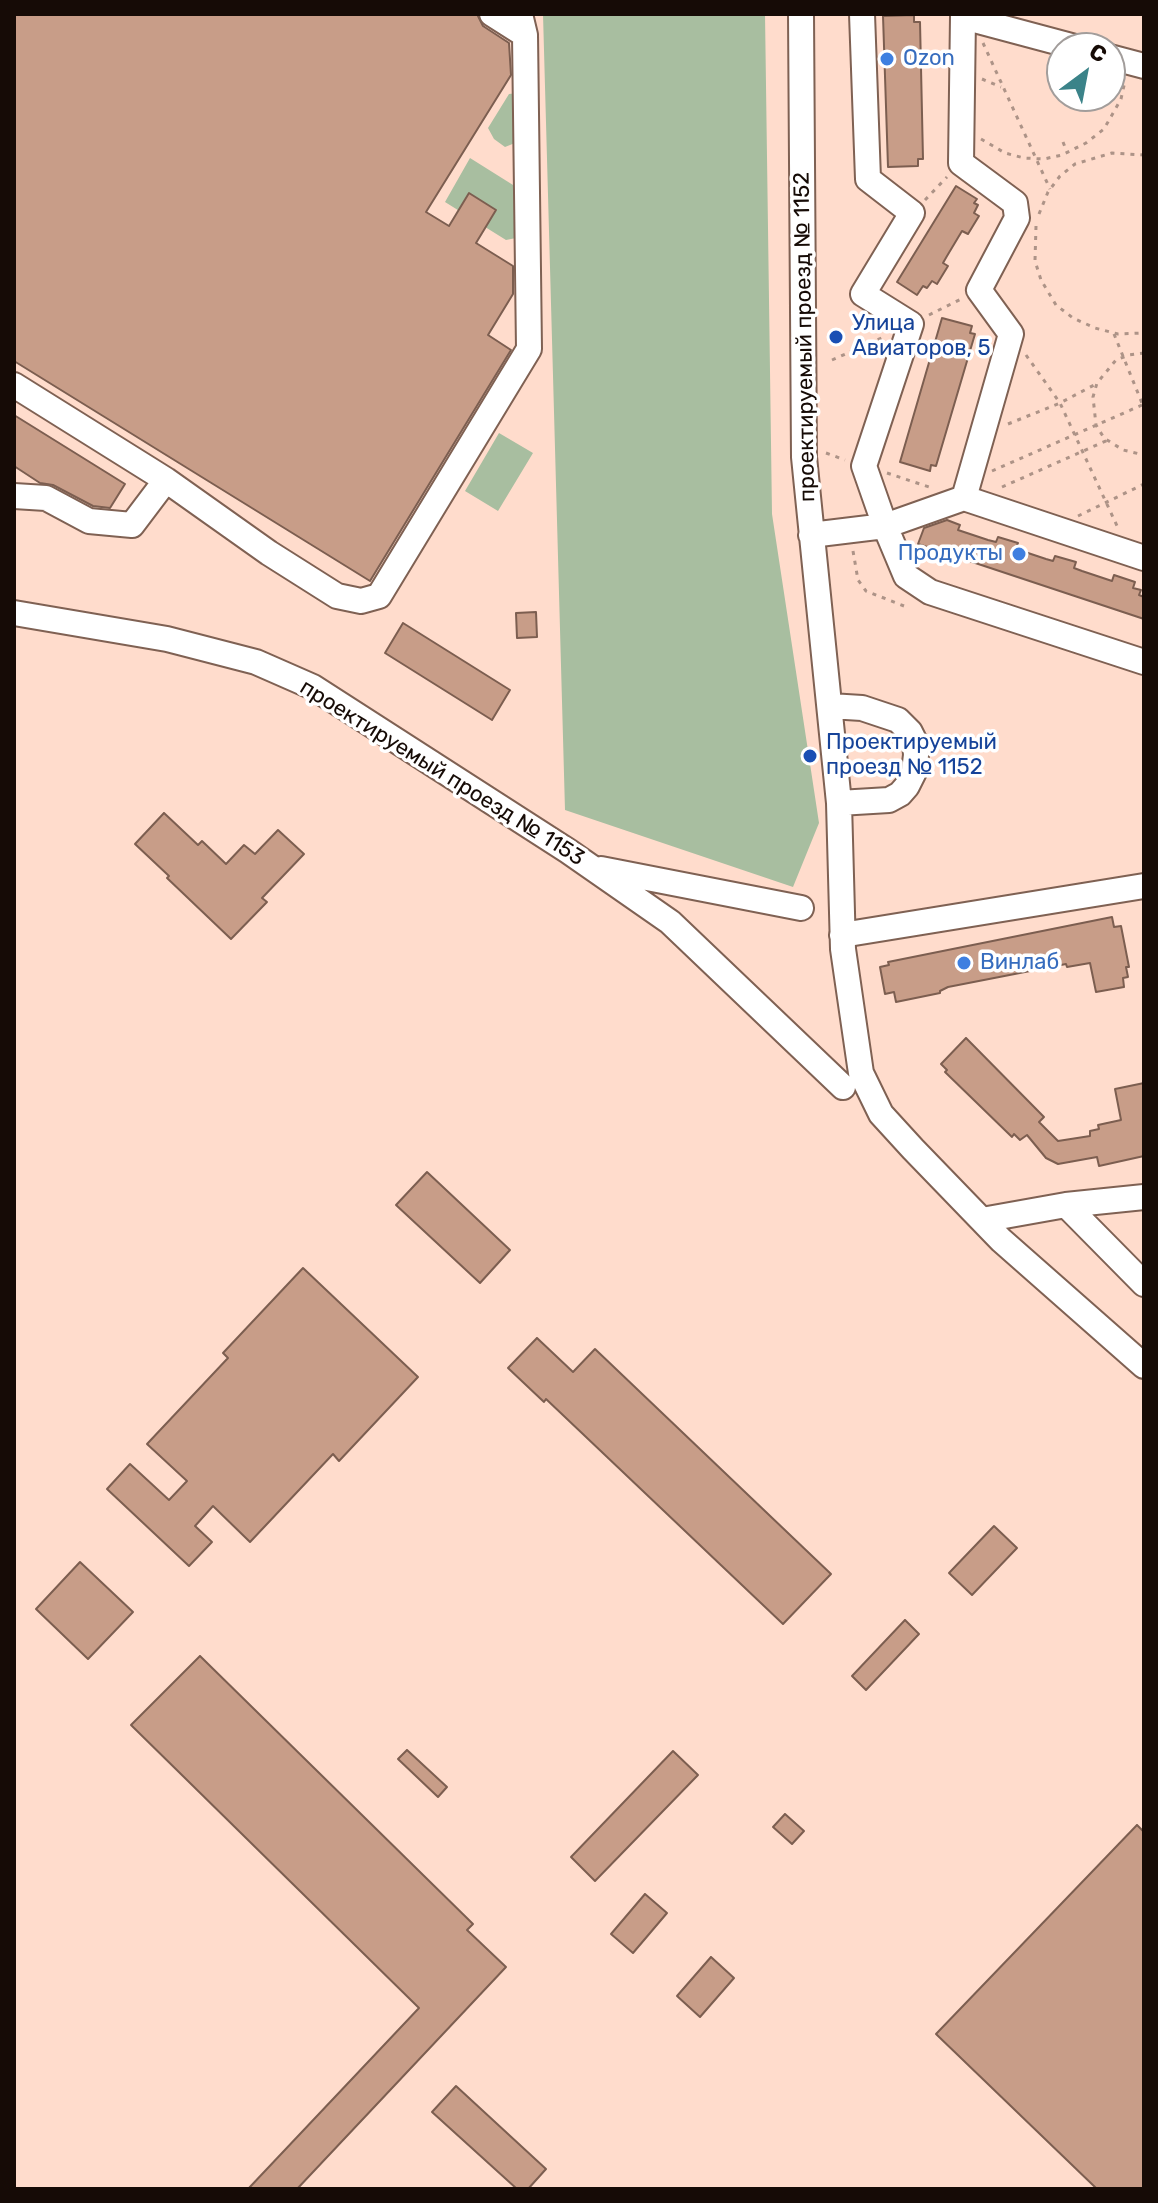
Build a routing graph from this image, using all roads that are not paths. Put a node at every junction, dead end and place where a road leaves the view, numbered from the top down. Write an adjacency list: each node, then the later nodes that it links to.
1 (492, 14): 5 (street)
2 (801, 14): 12 (street, проектируемый проезд № 1152)
3 (862, 14): 11 (street)
4 (963, 16): 6 (street); 9 (street)
5 (523, 24): 8 (street)
6 (1046, 39)
7 (14, 385): 8 (street)
8 (166, 480): 10 (street)
9 (968, 493): 11 (street); 13 (street)
10 (14, 496)
11 (885, 526): 12 (street); 15 (street)
12 (811, 535): 16 (street, проектируемый проезд № 1152)
13 (1137, 556)
14 (14, 613): 18 (street, проектируемый проезд № 1153)
15 (1144, 662)
16 (830, 706): 17 (street, проектируемый проезд № 1152); 17 (street)
17 (839, 803): 21 (street, проектируемый проезд № 1152)
18 (591, 867): 20 (street); 22 (street, проектируемый проезд № 1153)
19 (1144, 886): 21 (street)
20 (801, 908)
21 (842, 935): 25 (street, проектируемый проезд № 1152)
22 (843, 1087)
23 (1144, 1197): 24 (street)
24 (1066, 1205): 25 (street); 26 (street)
25 (982, 1220): 27 (street, проектируемый проезд № 1152)
26 (1144, 1284)
27 (1144, 1366)

